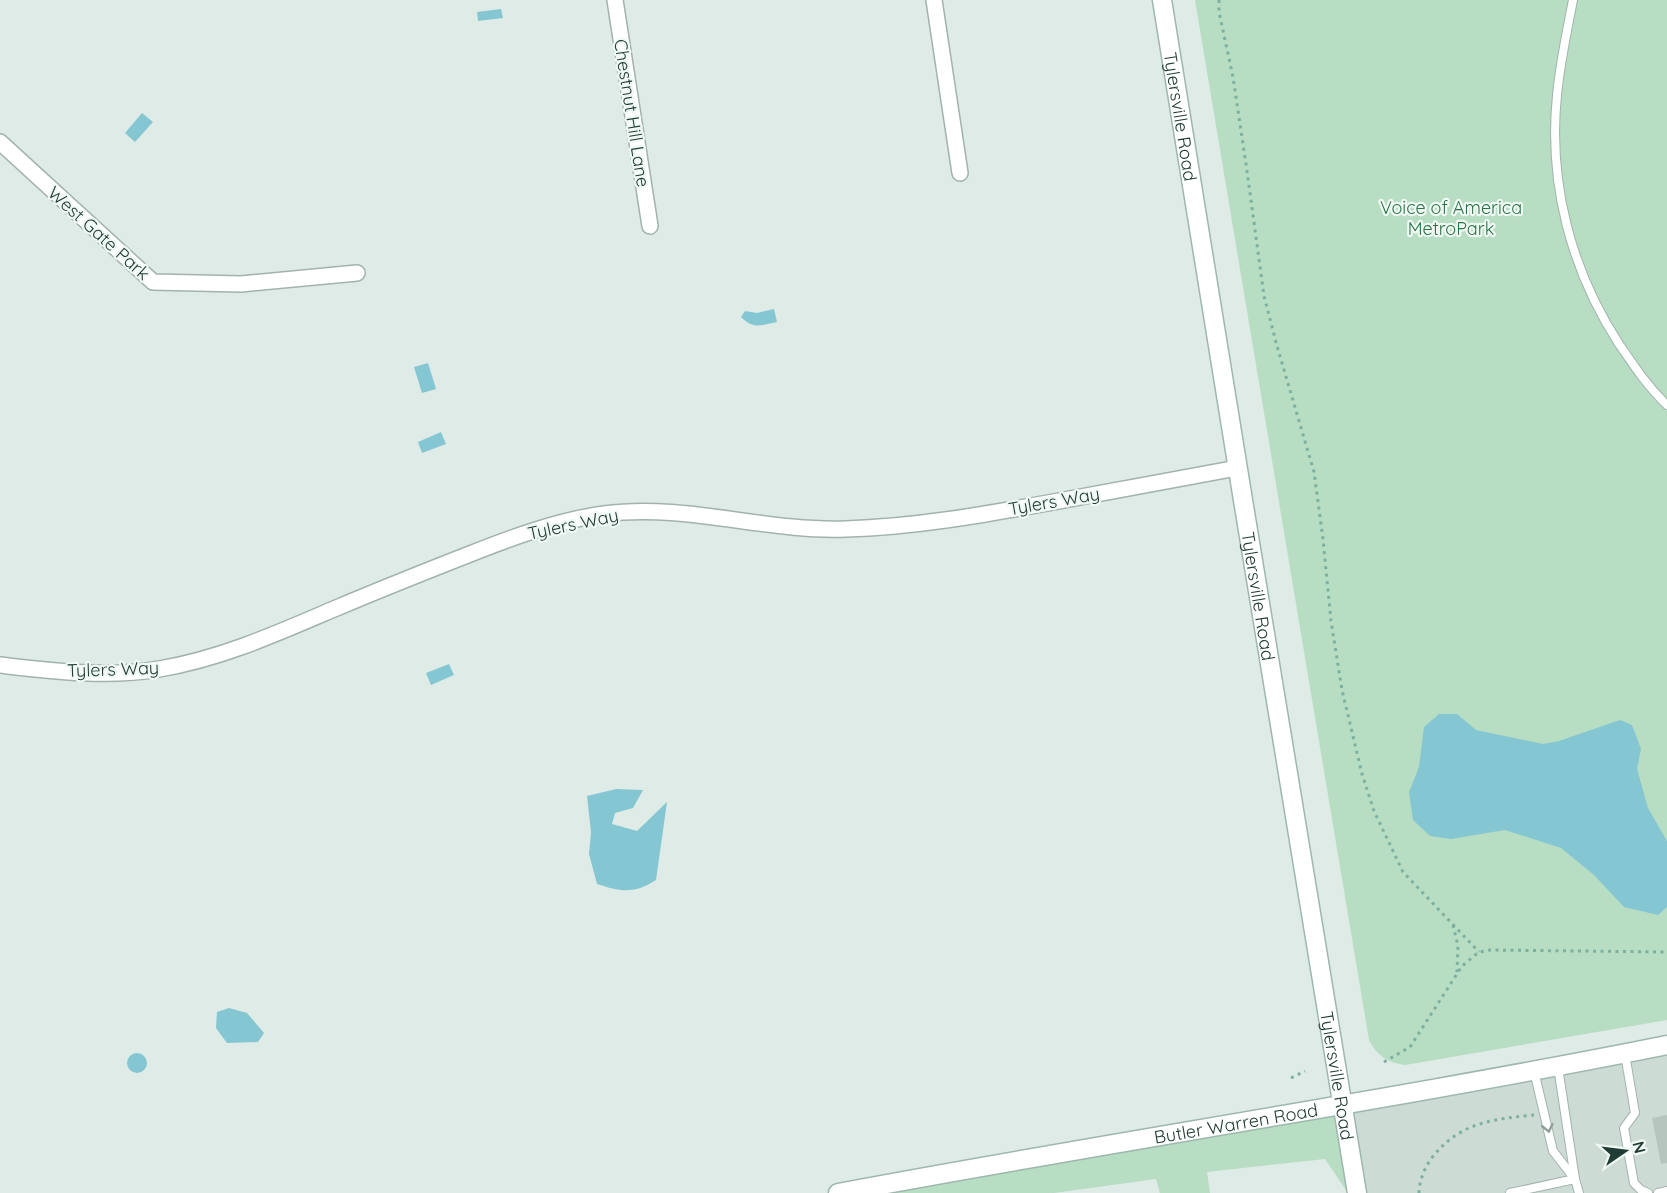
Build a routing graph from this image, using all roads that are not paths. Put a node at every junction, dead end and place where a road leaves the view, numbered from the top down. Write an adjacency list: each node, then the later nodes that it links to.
1 (615, 0): 7 (street, Chestnut Hill Lane)
2 (934, 0): 6 (street)
3 (1162, 0): 10 (main road, Tylersville Road)
4 (1573, 0): 9 (lane)
5 (0, 142): 8 (street, West Gate Park)
6 (960, 172)
7 (650, 226)
8 (357, 273)
9 (1667, 405)
10 (1237, 468): 11 (street, Tylers Way); 16 (main road, Tylersville Road)
11 (0, 665)
12 (1667, 1045): 13 (main road, Butler Warren Road)
13 (1625, 1054): 14 (main road, Butler Warren Road); 24 (lane)
14 (1558, 1067): 15 (main road, Butler Warren Road); 17 (lane)
15 (1534, 1071): 16 (main road, Butler Warren Road); 17 (lane, one-way to 17)
16 (1342, 1104): 20 (main road, Butler Warren Road); 21 (main road, Tylersville Road)
17 (1575, 1179): 18 (lane); 23 (lane)
18 (1542, 1190): 22 (lane)
19 (1667, 1191): 25 (lane)
20 (838, 1193)
21 (1357, 1193)
22 (1510, 1193)
23 (1579, 1193)
24 (1648, 1193)
25 (1658, 1193)

